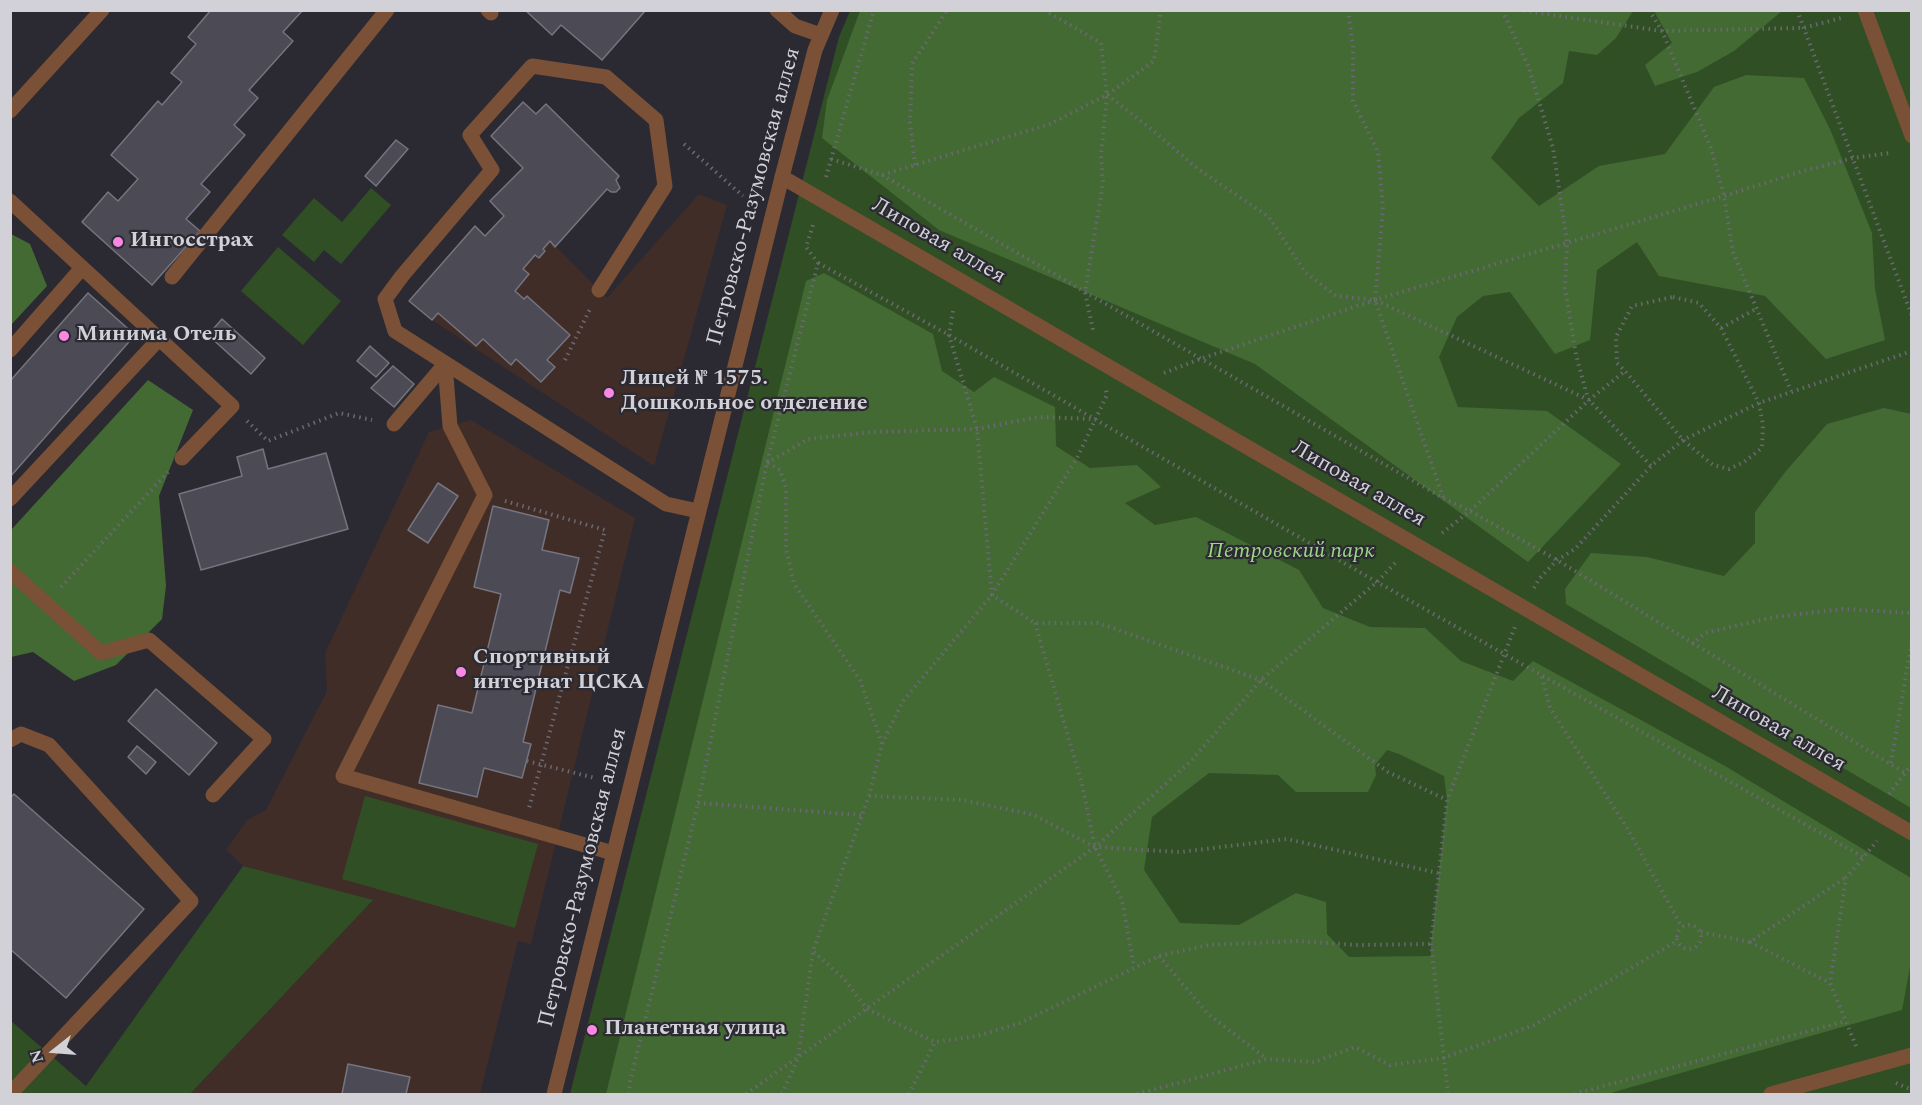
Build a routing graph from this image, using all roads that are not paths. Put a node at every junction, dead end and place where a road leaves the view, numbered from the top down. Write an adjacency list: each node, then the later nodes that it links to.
1 (102, 10): 7 (street)
2 (387, 10): 12 (street)
3 (777, 10): 6 (street)
4 (832, 10): 6 (street, Петровско-Разумовская аллея)
5 (1865, 10): 8 (street)
6 (821, 35): 9 (street, Петровско-Разумовская аллея)
7 (10, 111)
8 (1911, 136)
9 (782, 177): 20 (street, Петровско-Разумовская аллея); 24 (street, Липовая аллея)
10 (10, 201): 11 (street)
11 (82, 268): 14 (street); 15 (street)
12 (172, 277)
13 (599, 290): 16 (street)
14 (159, 339): 18 (street); 19 (street)
15 (10, 350)
16 (445, 364): 17 (street); 20 (street); 25 (street)
17 (394, 424)
18 (182, 458)
19 (10, 499)
20 (698, 511): 25 (street, Петровско-Разумовская аллея)
21 (10, 571): 23 (street)
22 (10, 740): 27 (street)
23 (213, 795)
24 (1911, 833)
25 (613, 853): 28 (street, Петровско-Разумовская аллея)
26 (1911, 1055): 29 (street)
27 (10, 1094)
28 (554, 1095)
29 (1771, 1095)

